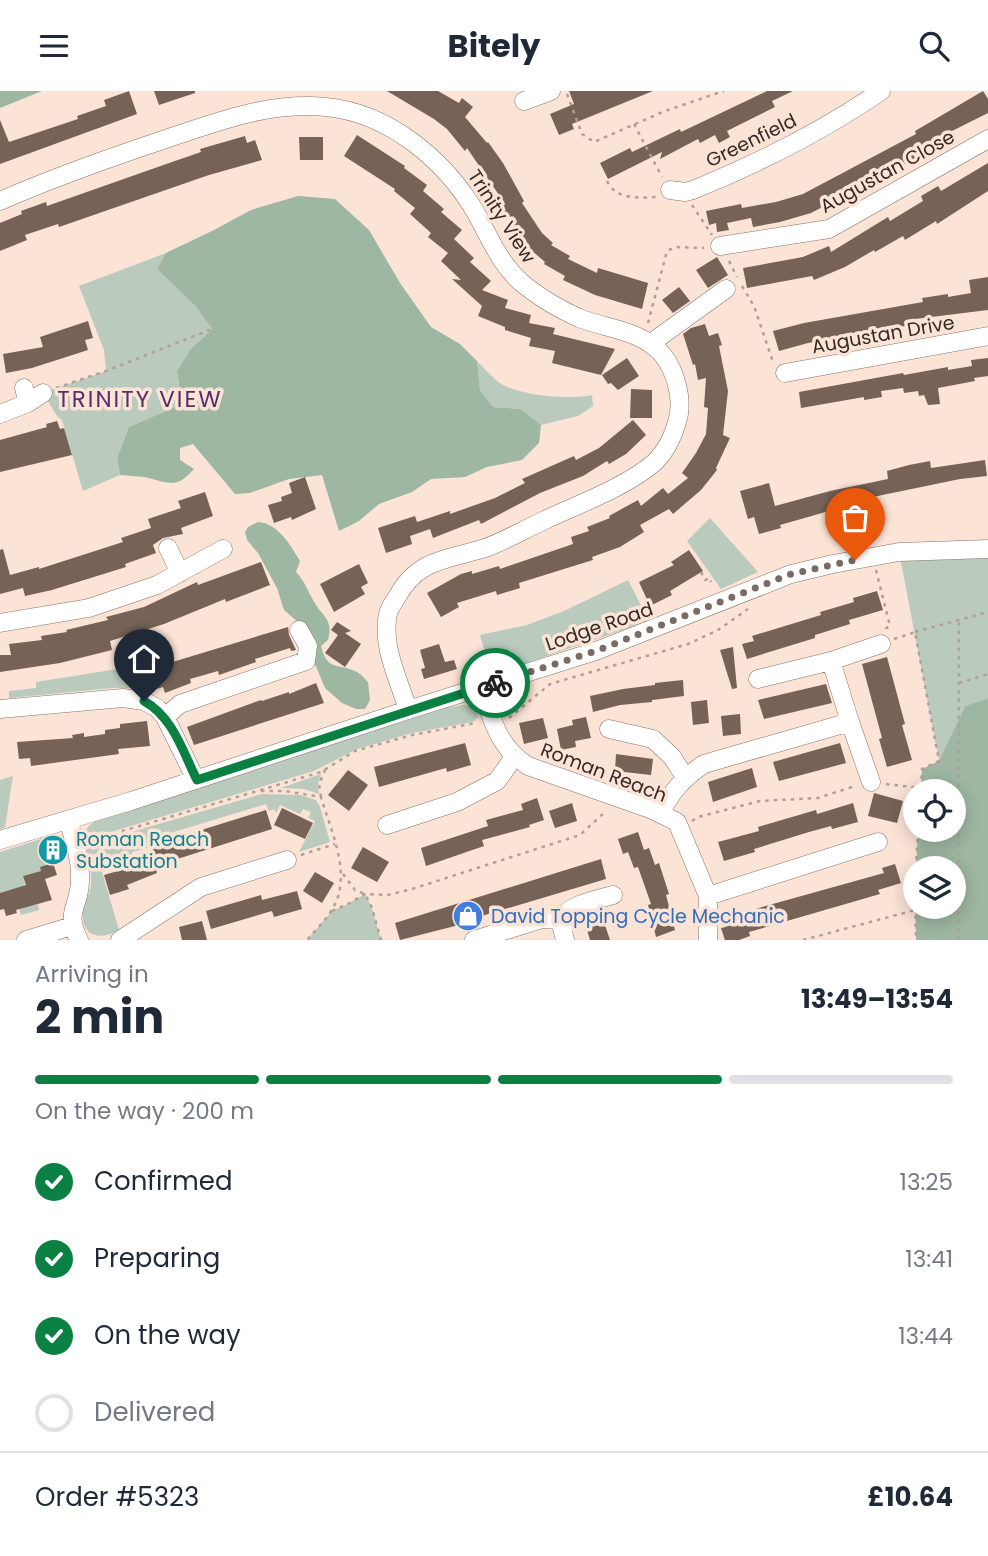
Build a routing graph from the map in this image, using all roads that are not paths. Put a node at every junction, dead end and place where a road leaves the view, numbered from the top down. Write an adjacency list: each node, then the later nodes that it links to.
1 (551, 91): 3 (street)
2 (881, 91): 5 (street, Greenfield)
3 (524, 101)
4 (988, 139): 7 (street, Augustan Close)
5 (678, 191)
6 (0, 201): 10 (street, Trinity View)
7 (720, 246)
8 (726, 289): 10 (street)
9 (988, 336): 11 (street, Augustan Drive)
10 (645, 341): 27 (street)
11 (785, 373)
12 (31, 394): 13 (street)
13 (0, 414)
14 (168, 548): 17 (street)
15 (223, 549): 17 (street)
16 (988, 549): 25 (street, Lodge Road)
17 (180, 573): 18 (street)
18 (0, 623)
19 (299, 630): 24 (street)
20 (881, 644): 21 (street)
21 (831, 661): 23 (street); 29 (street)
22 (242, 663): 24 (street)
23 (758, 679)
24 (245, 682): 28 (street)
25 (481, 688): 27 (street, Lodge Road); 31 (street, Roman Reach)
26 (0, 709): 28 (street)
27 (408, 710): 33 (street, Lodge Road)
28 (165, 717): 33 (street)
29 (850, 722): 32 (street); 34 (street)
30 (619, 738): 32 (street)
31 (514, 757): 35 (street, Roman Reach); 37 (street)
32 (685, 777): 35 (street)
33 (197, 780): 36 (street, Lodge Road)
34 (871, 782)
35 (660, 814): 42 (street, Roman Reach)
36 (68, 820): 38 (street, Lodge Road); 44 (street)
37 (387, 825)
38 (0, 840)
39 (878, 842): 42 (street)
40 (287, 860): 46 (street)
41 (613, 895): 43 (street)
42 (708, 896): 49 (street, Roman Reach)
43 (560, 920): 47 (street); 48 (street)
44 (75, 933): 45 (street)
45 (26, 940)
46 (120, 940)
47 (474, 940)
48 (565, 940)
49 (708, 940)

